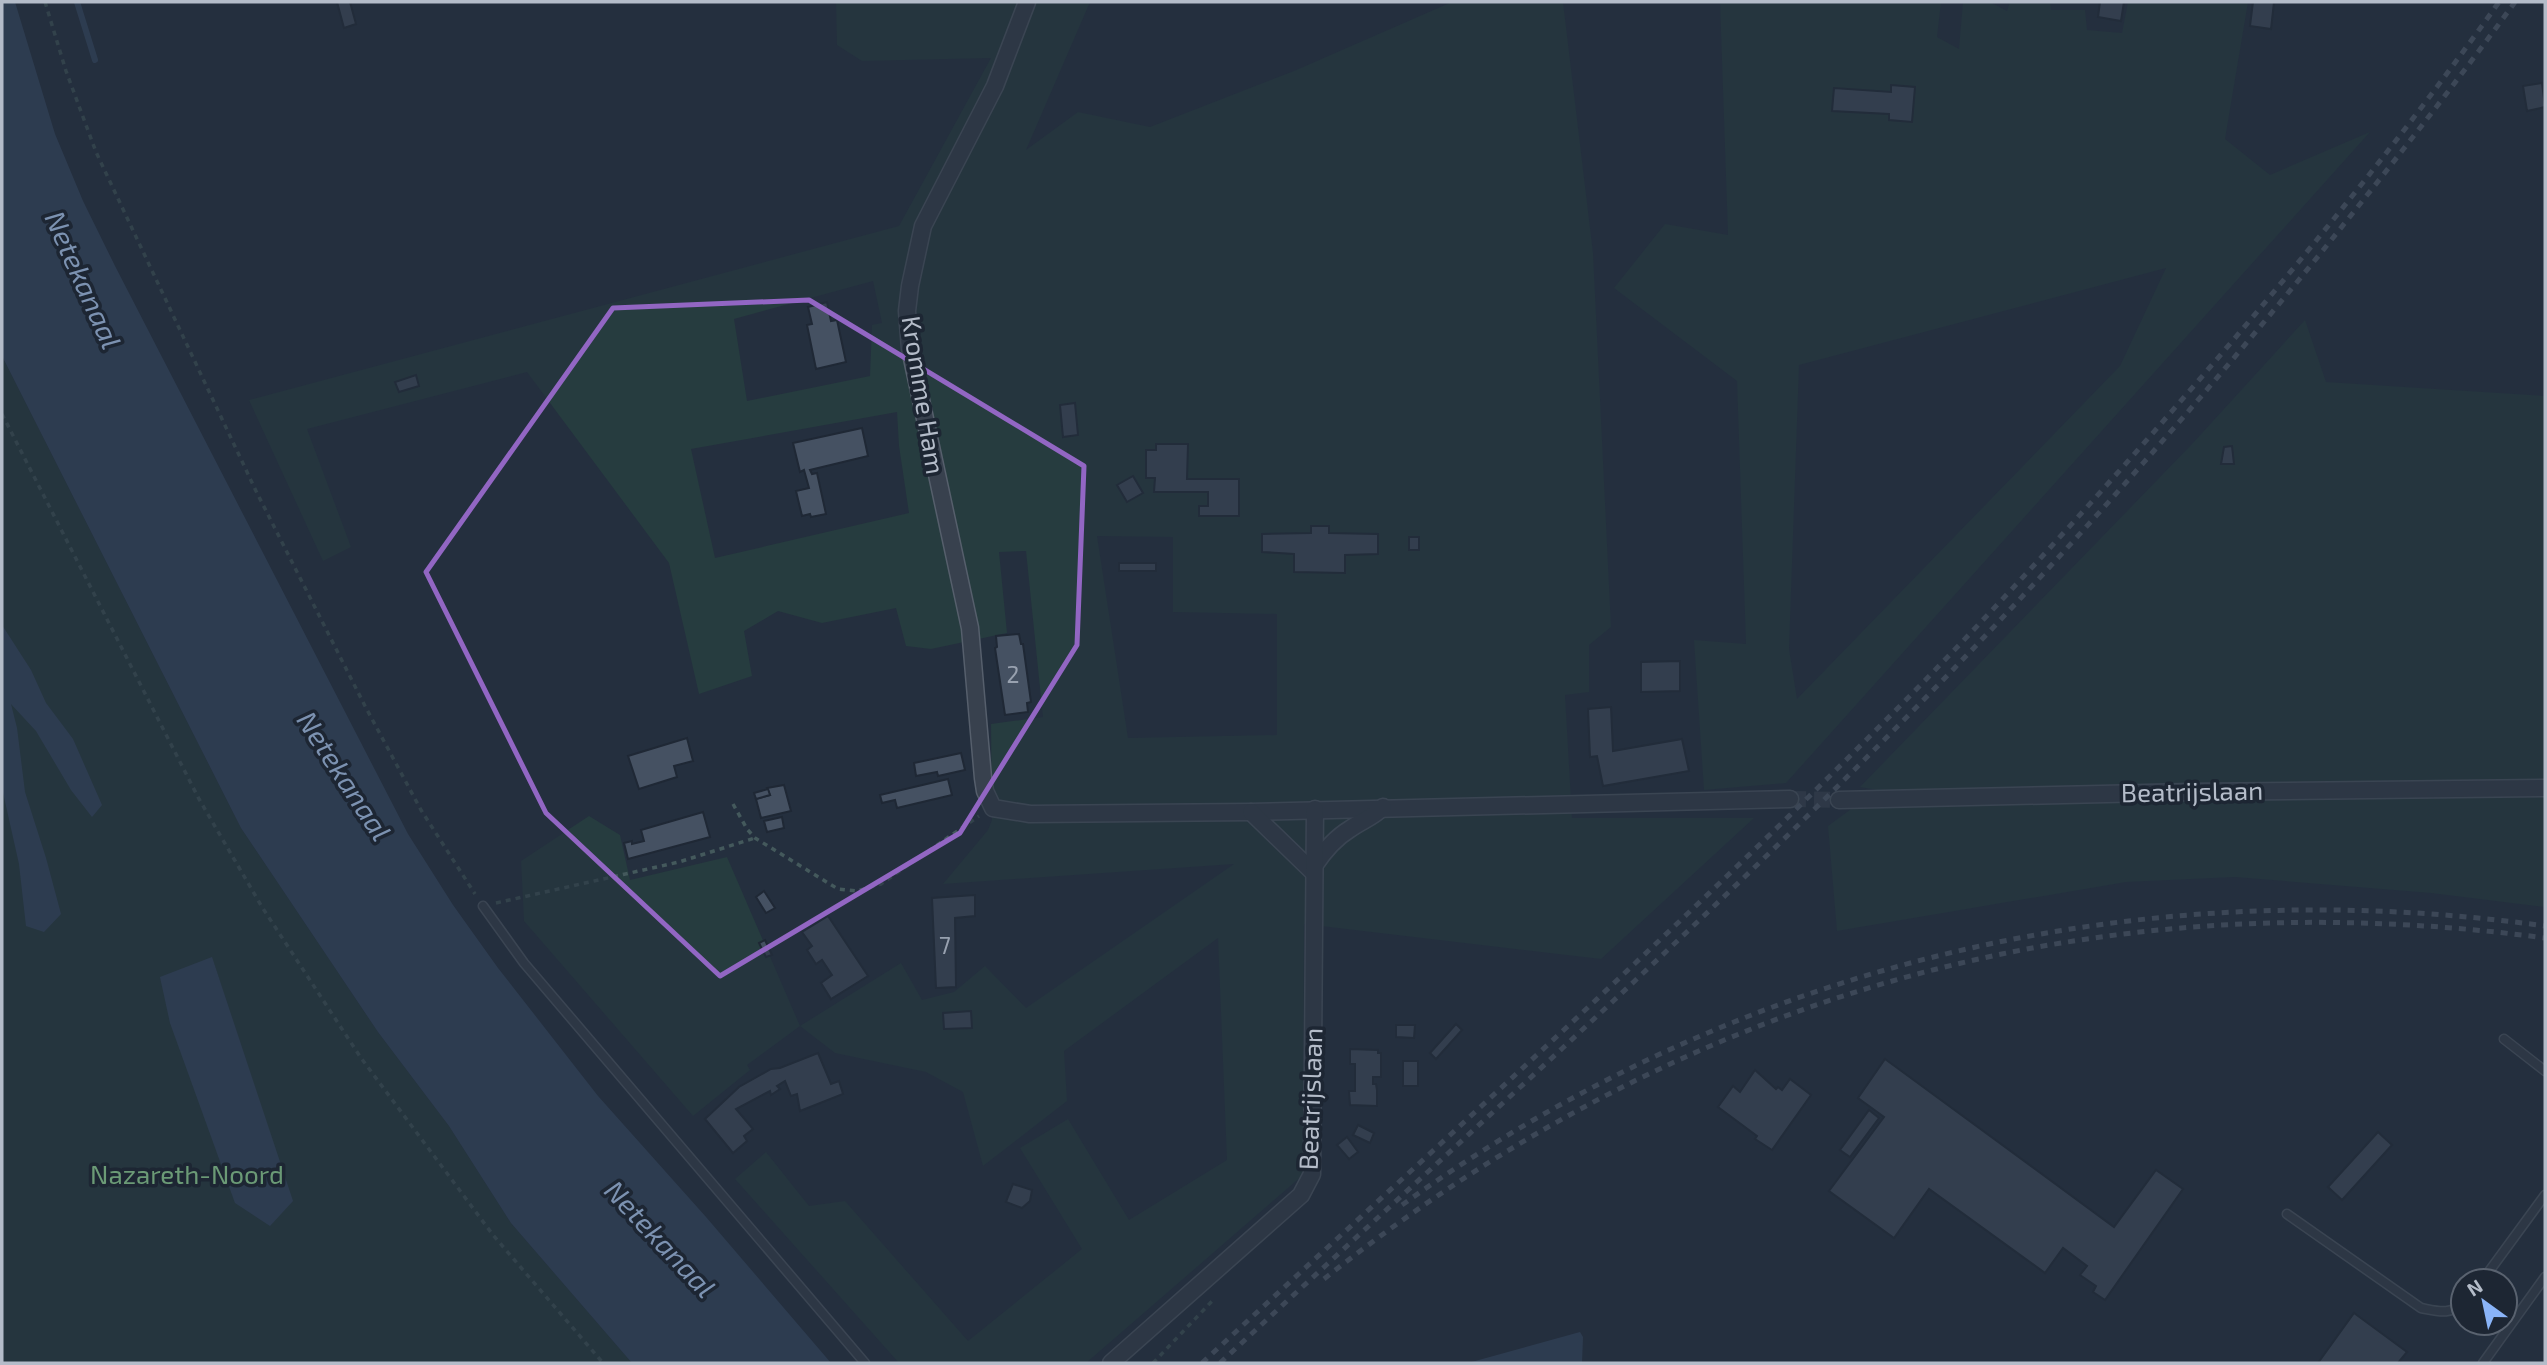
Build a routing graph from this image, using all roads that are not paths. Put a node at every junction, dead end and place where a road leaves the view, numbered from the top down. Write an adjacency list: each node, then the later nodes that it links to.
1 (1027, 2): 7 (street, Kromme Ham)
2 (2545, 788): 4 (street, Beatrijslaan)
3 (1790, 799): 5 (street)
4 (1839, 800)
5 (1383, 807): 6 (street); 8 (street)
6 (1315, 809): 7 (street); 8 (street, Beatrijslaan)
7 (1251, 812): 8 (street)
8 (1314, 869): 18 (street, Beatrijslaan)
9 (483, 906): 17 (lane)
10 (2504, 1039): 11 (lane)
11 (2545, 1071)
12 (2545, 1195): 14 (lane)
13 (2287, 1214): 16 (lane)
14 (2492, 1267)
15 (2545, 1277): 19 (lane)
16 (2449, 1310)
17 (865, 1363)
18 (1111, 1363)
19 (2483, 1363)

